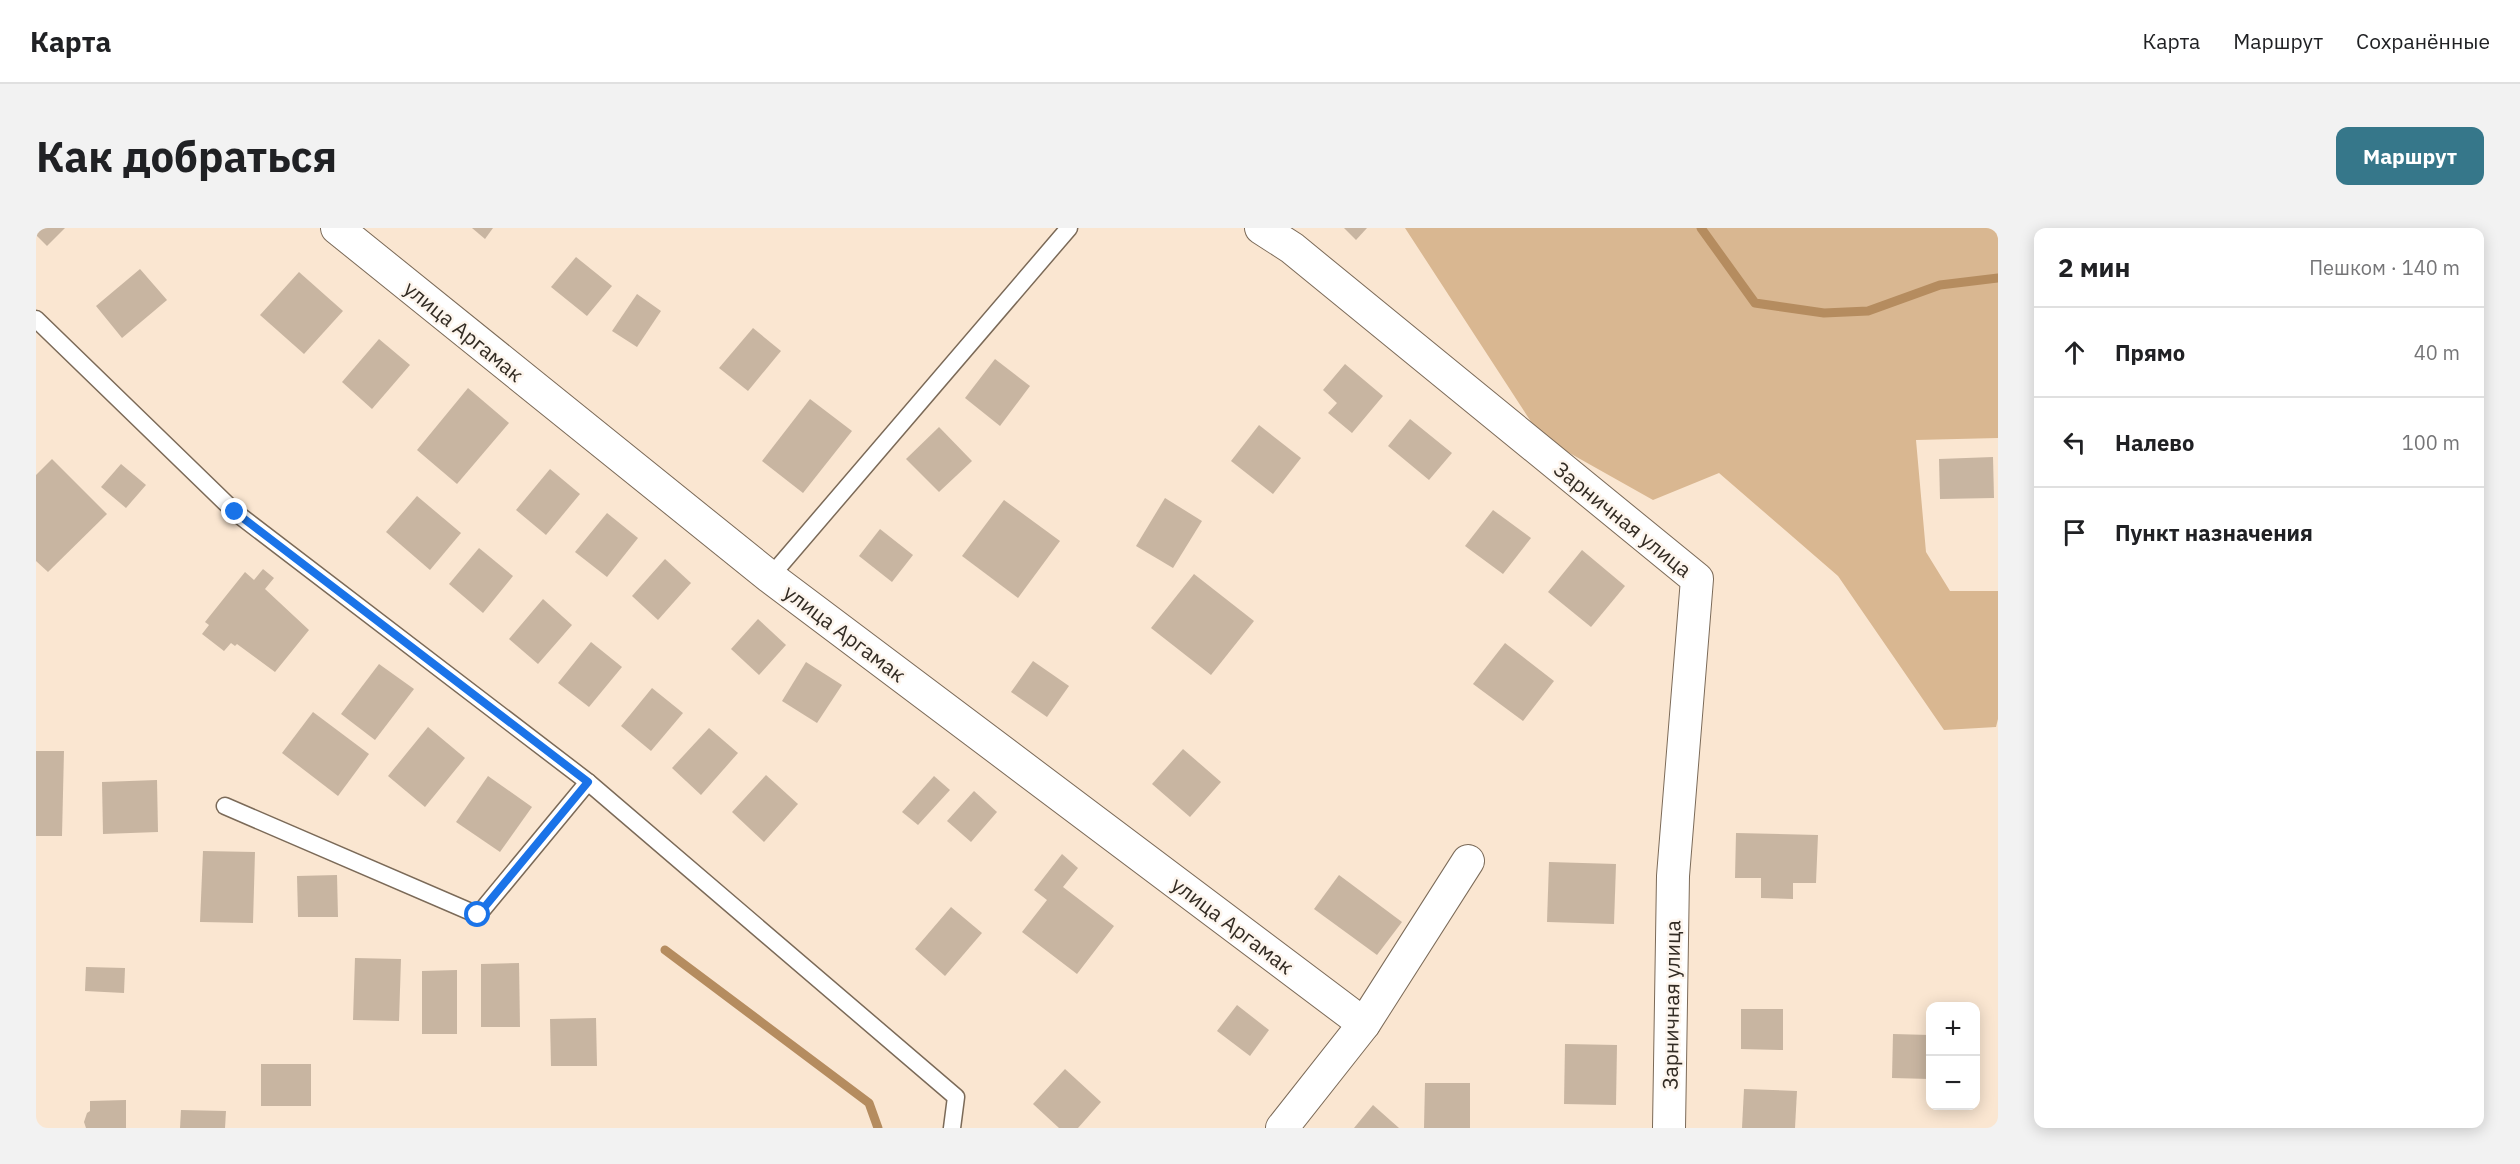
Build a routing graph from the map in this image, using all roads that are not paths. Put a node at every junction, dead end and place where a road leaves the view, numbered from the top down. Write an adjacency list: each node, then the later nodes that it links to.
1 (337, 228): 5 (street, улица Аргамак)
2 (1069, 228): 5 (lane)
3 (1261, 228): 12 (street, Зарничная улица)
4 (36, 319): 6 (lane)
5 (770, 577): 9 (street, улица Аргамак)
6 (588, 782): 7 (lane); 10 (lane)
7 (225, 806)
8 (1468, 861): 9 (street)
9 (1364, 1024): 11 (street)
10 (952, 1128)
11 (1282, 1128)
12 (1669, 1128)

